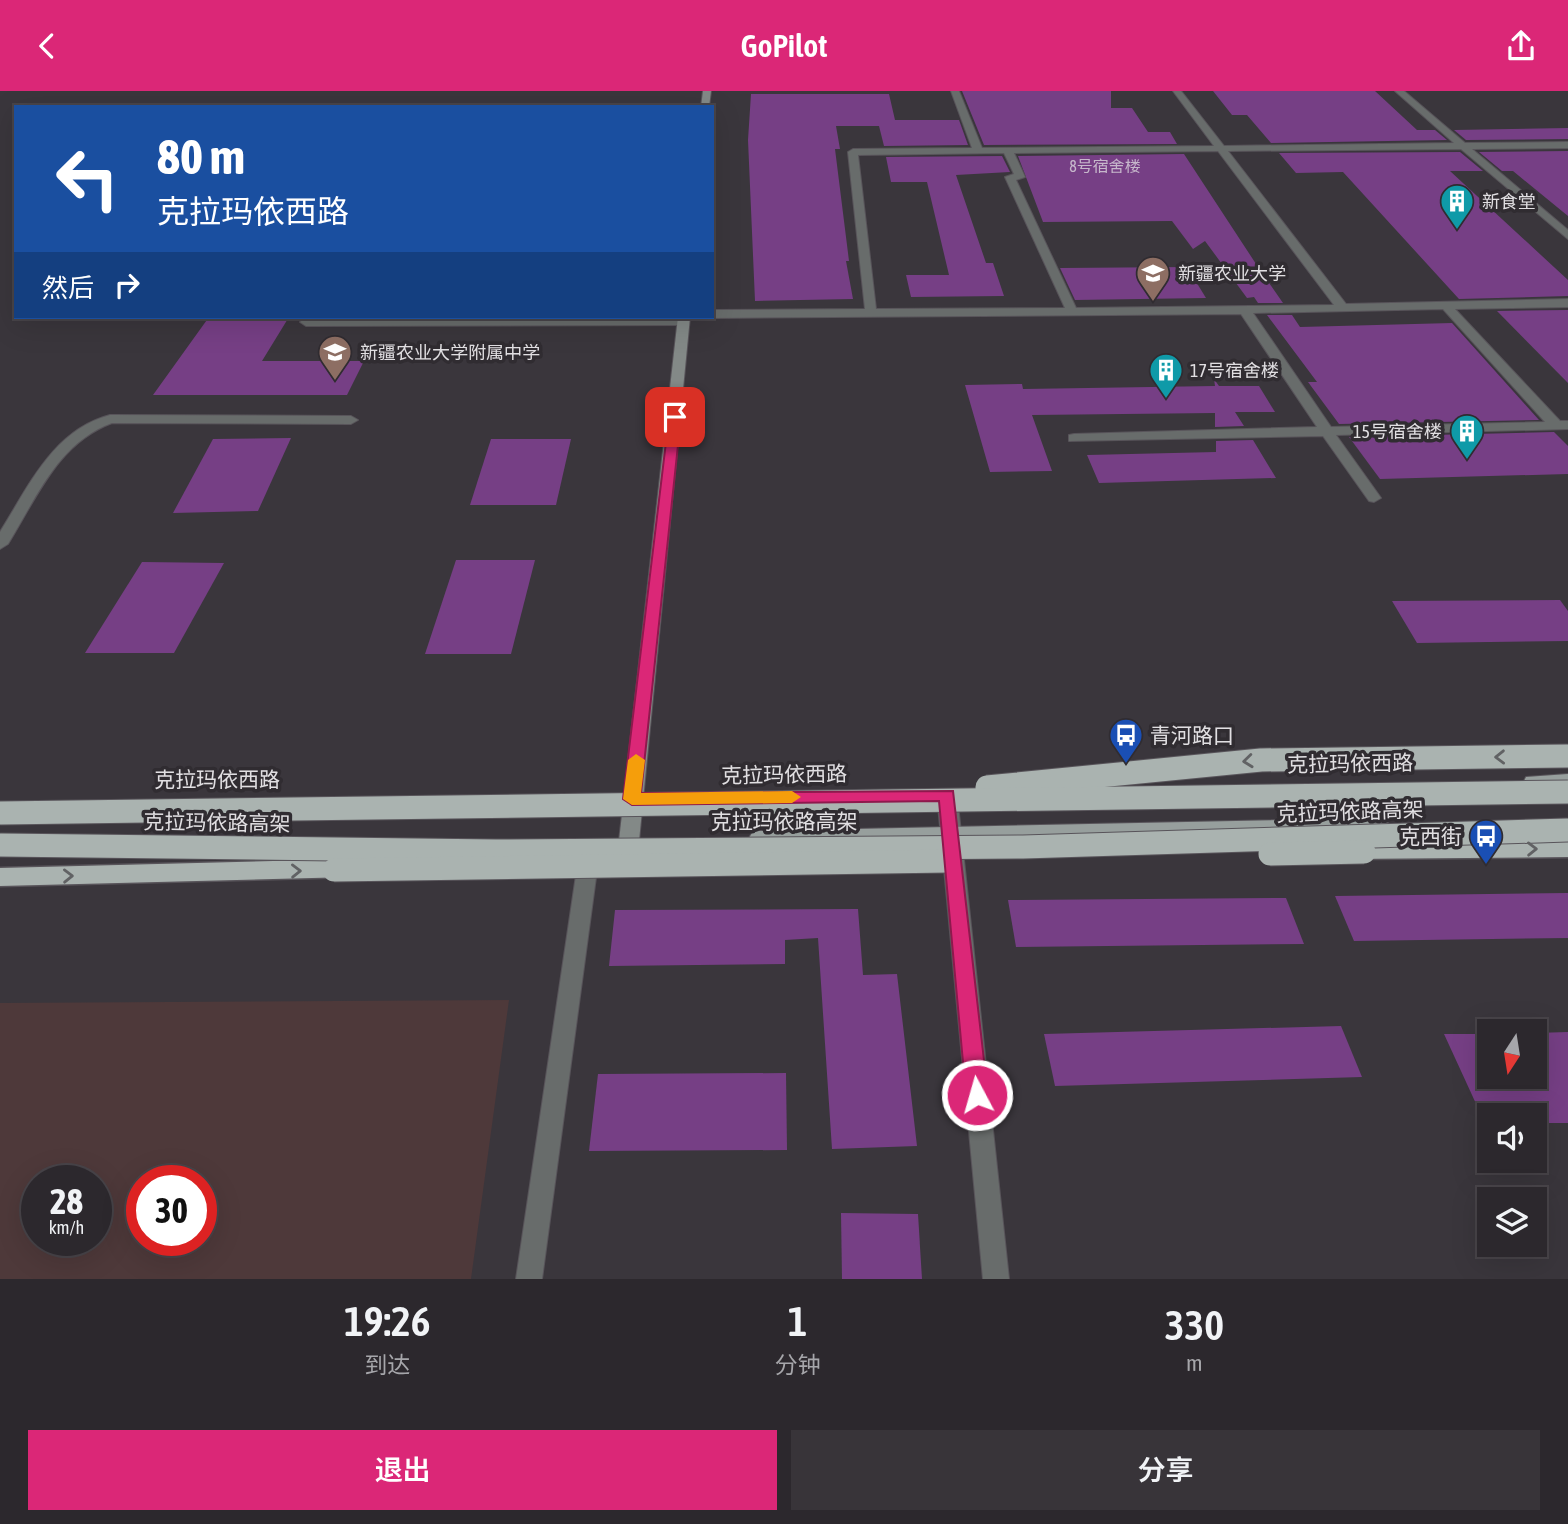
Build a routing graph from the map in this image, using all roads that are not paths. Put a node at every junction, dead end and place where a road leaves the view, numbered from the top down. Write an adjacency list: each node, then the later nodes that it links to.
1 (955, 91): 7 (street)
2 (1177, 91): 6 (street)
3 (1399, 91): 5 (street)
4 (1568, 145): 5 (street)
5 (1464, 146): 6 (street); 9 (street)
6 (1220, 148): 8 (street); 12 (street)
7 (978, 151): 8 (street); 15 (street)
8 (1009, 151): 14 (street)
9 (1568, 236)
10 (1568, 303): 11 (street)
11 (1446, 306): 12 (street); 20 (street)
12 (1343, 308): 13 (street)
13 (1245, 310): 14 (street); 21 (street)
14 (1072, 311): 15 (street)
15 (871, 313): 16 (street)
16 (714, 314)
17 (684, 319): 18 (street); 29 (main road)
18 (306, 322)
19 (351, 420): 24 (street)
20 (1563, 426): 21 (street)
21 (1326, 431): 22 (street); 23 (street)
22 (1074, 437)
23 (1374, 498)
24 (0, 544)
25 (1568, 756): 30 (highway, one-way to 30, bridge)
26 (1568, 781): 28 (main road, 克拉玛依西路)
27 (1568, 792): 30 (highway, 克拉玛依路高架, bridge)
28 (947, 795): 29 (main road, 克拉玛依西路); 34 (street)
29 (632, 799): 31 (main road, 克拉玛依西路); 36 (main road)
30 (843, 801): 32 (highway, 克拉玛依路高架, bridge)
31 (0, 803)
32 (0, 813)
33 (1568, 828): 34 (main road); 38 (highway, 克拉玛依路高架, bridge)
34 (950, 833): 36 (main road); 45 (street)
35 (591, 841): 36 (main road); 37 (main road); 44 (street)
36 (629, 841)
37 (0, 843): 40 (highway, 克拉玛依路高架, bridge)
38 (1023, 847): 40 (highway, 克拉玛依路高架, bridge); 41 (highway, bridge)
39 (1568, 849): 41 (highway, one-way to 39)
40 (496, 851): 42 (highway, bridge)
41 (1364, 852): 42 (highway, bridge)
42 (334, 870): 43 (highway, one-way to 42)
43 (0, 877)
44 (529, 1279)
45 (996, 1279)

